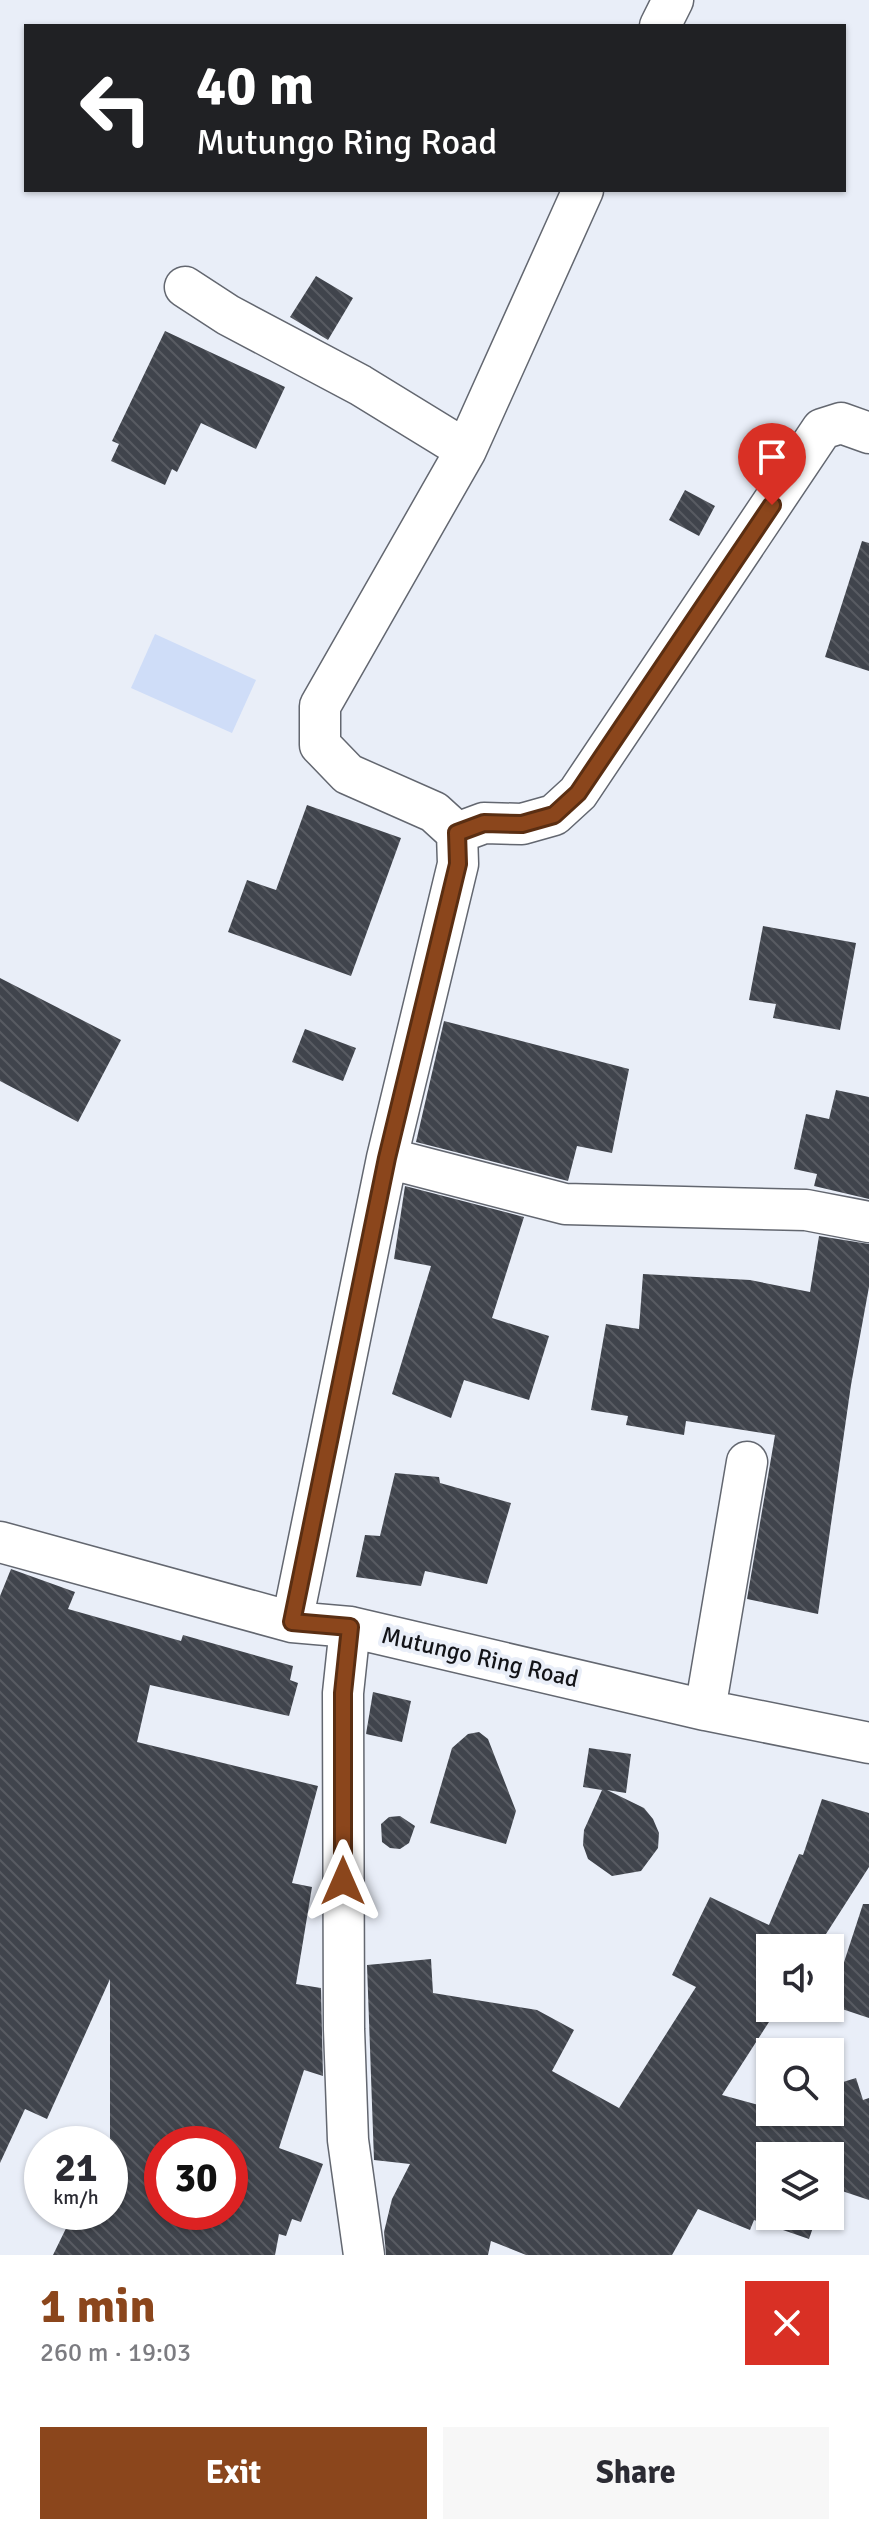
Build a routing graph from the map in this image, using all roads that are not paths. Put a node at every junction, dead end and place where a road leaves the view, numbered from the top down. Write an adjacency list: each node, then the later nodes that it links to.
1 (673, 0): 2 (street)
2 (661, 24)
3 (582, 192): 6 (street)
4 (185, 287): 6 (street)
5 (869, 433): 7 (street)
6 (466, 450): 7 (street)
7 (457, 833): 8 (street)
8 (387, 1158): 9 (street); 12 (street)
9 (869, 1222)
10 (747, 1462): 14 (street)
11 (0, 1542): 12 (street, Mutungo Ring Road)
12 (292, 1622): 13 (street, Mutungo Ring Road)
13 (350, 1627): 14 (street, Mutungo Ring Road); 16 (street)
14 (705, 1710): 15 (street, Mutungo Ring Road)
15 (869, 1743)
16 (364, 2255)

